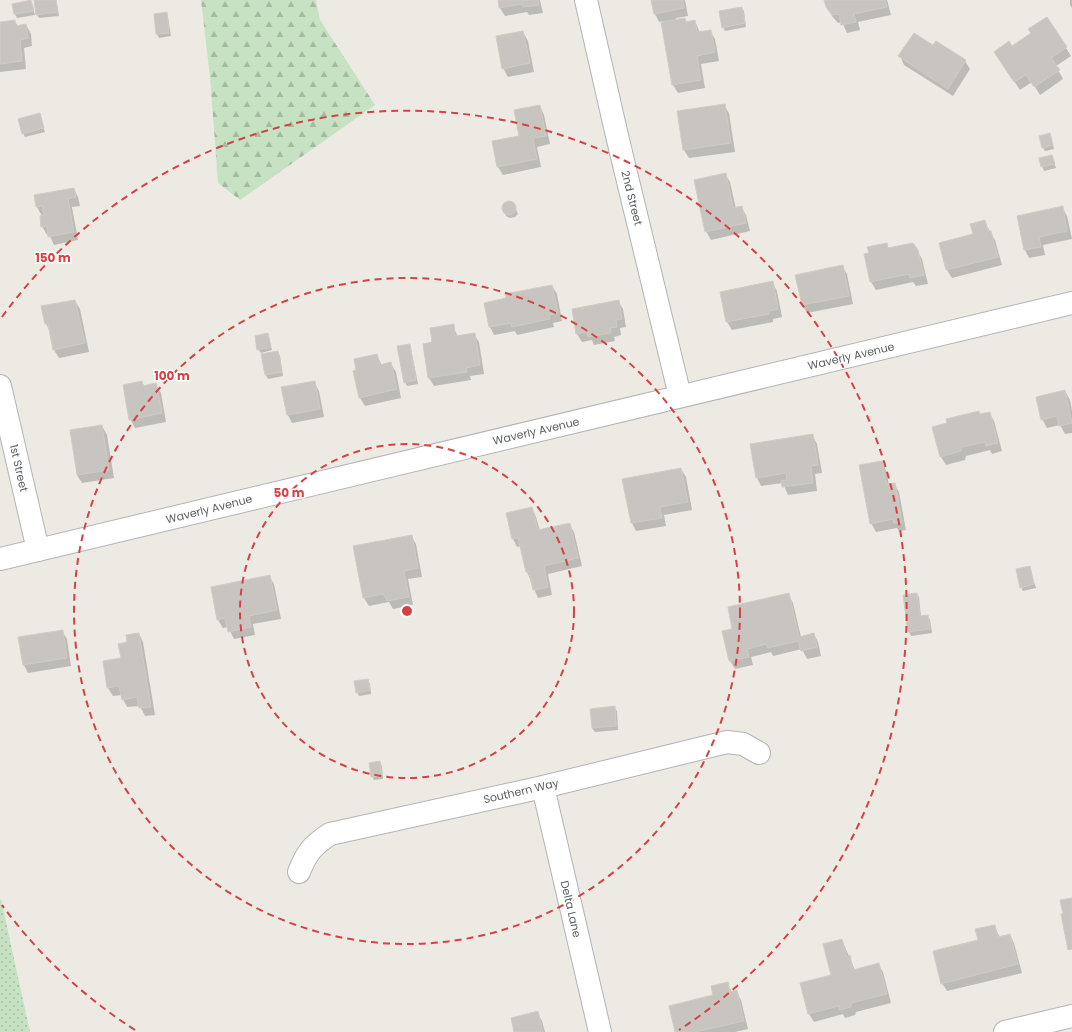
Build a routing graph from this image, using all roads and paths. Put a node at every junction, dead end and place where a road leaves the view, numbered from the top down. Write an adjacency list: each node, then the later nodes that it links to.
1 (586, 0): 4 (street, 2nd Street)
2 (1072, 304): 4 (street, Waverly Avenue)
3 (0, 386): 5 (street, 1st Street)
4 (680, 396): 5 (street, Waverly Avenue)
5 (38, 550): 6 (street, Waverly Avenue)
6 (0, 559)
7 (759, 753): 8 (street, Southern Way)
8 (543, 787): 9 (street, Southern Way); 11 (street, Delta Lane)
9 (299, 872)
10 (1072, 1016): 12 (street)
11 (600, 1032)
12 (1005, 1032)

